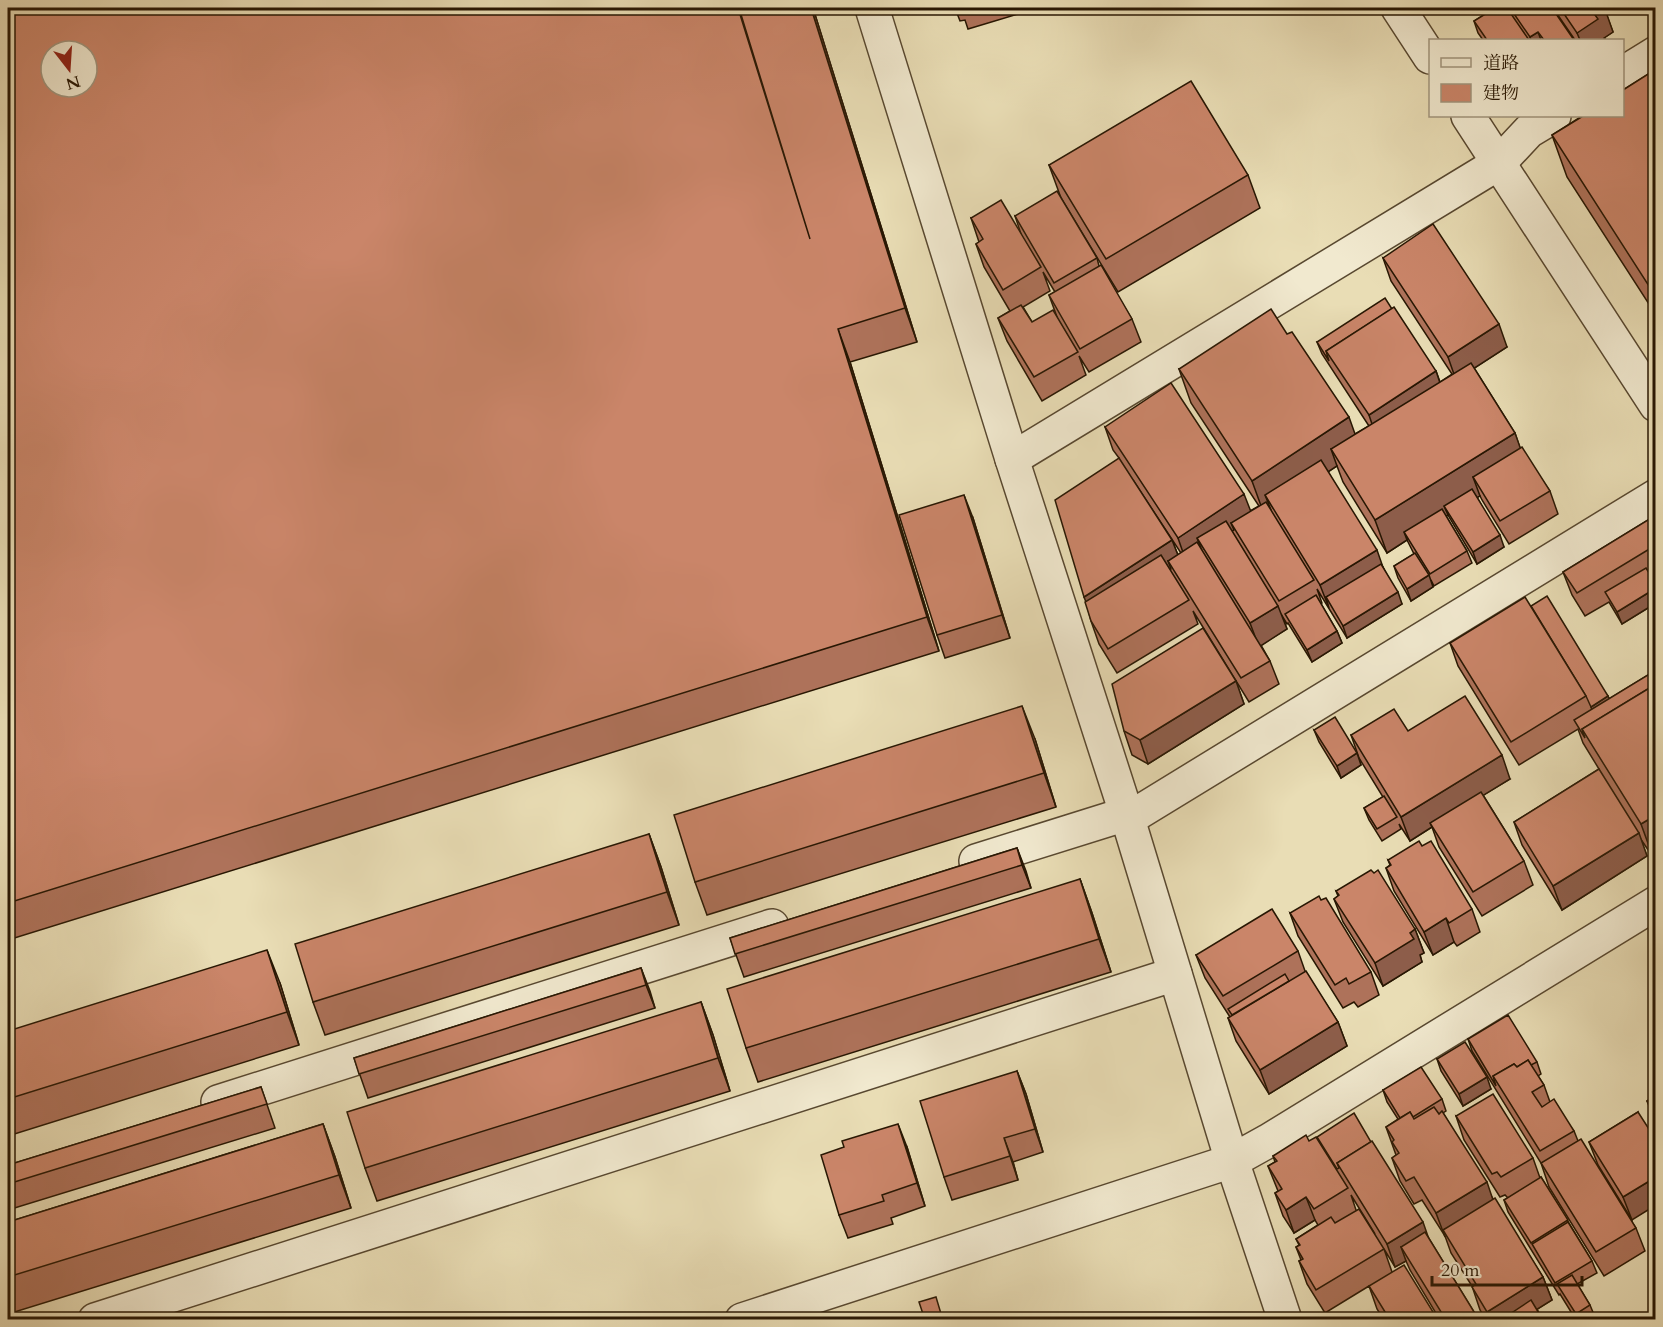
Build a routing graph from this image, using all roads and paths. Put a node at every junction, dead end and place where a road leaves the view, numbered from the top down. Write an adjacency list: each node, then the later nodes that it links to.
1 (872, 8): 10 (street)
2 (1398, 8): 4 (street)
3 (1656, 53): 5 (street)
4 (1429, 54)
5 (1624, 73)
6 (1469, 117): 8 (street)
7 (1552, 117): 8 (street)
8 (1499, 163): 9 (street); 10 (street)
9 (1656, 405)
10 (1012, 459): 12 (street)
11 (1656, 496): 12 (street)
12 (1127, 817): 13 (street); 16 (street)
13 (943, 872)
14 (1656, 903): 18 (street)
15 (795, 919): 17 (street)
16 (1175, 974): 18 (street); 19 (street)
17 (190, 1110)
18 (1232, 1161): 20 (street); 21 (street)
19 (95, 1320)
20 (742, 1320)
21 (1285, 1320)

